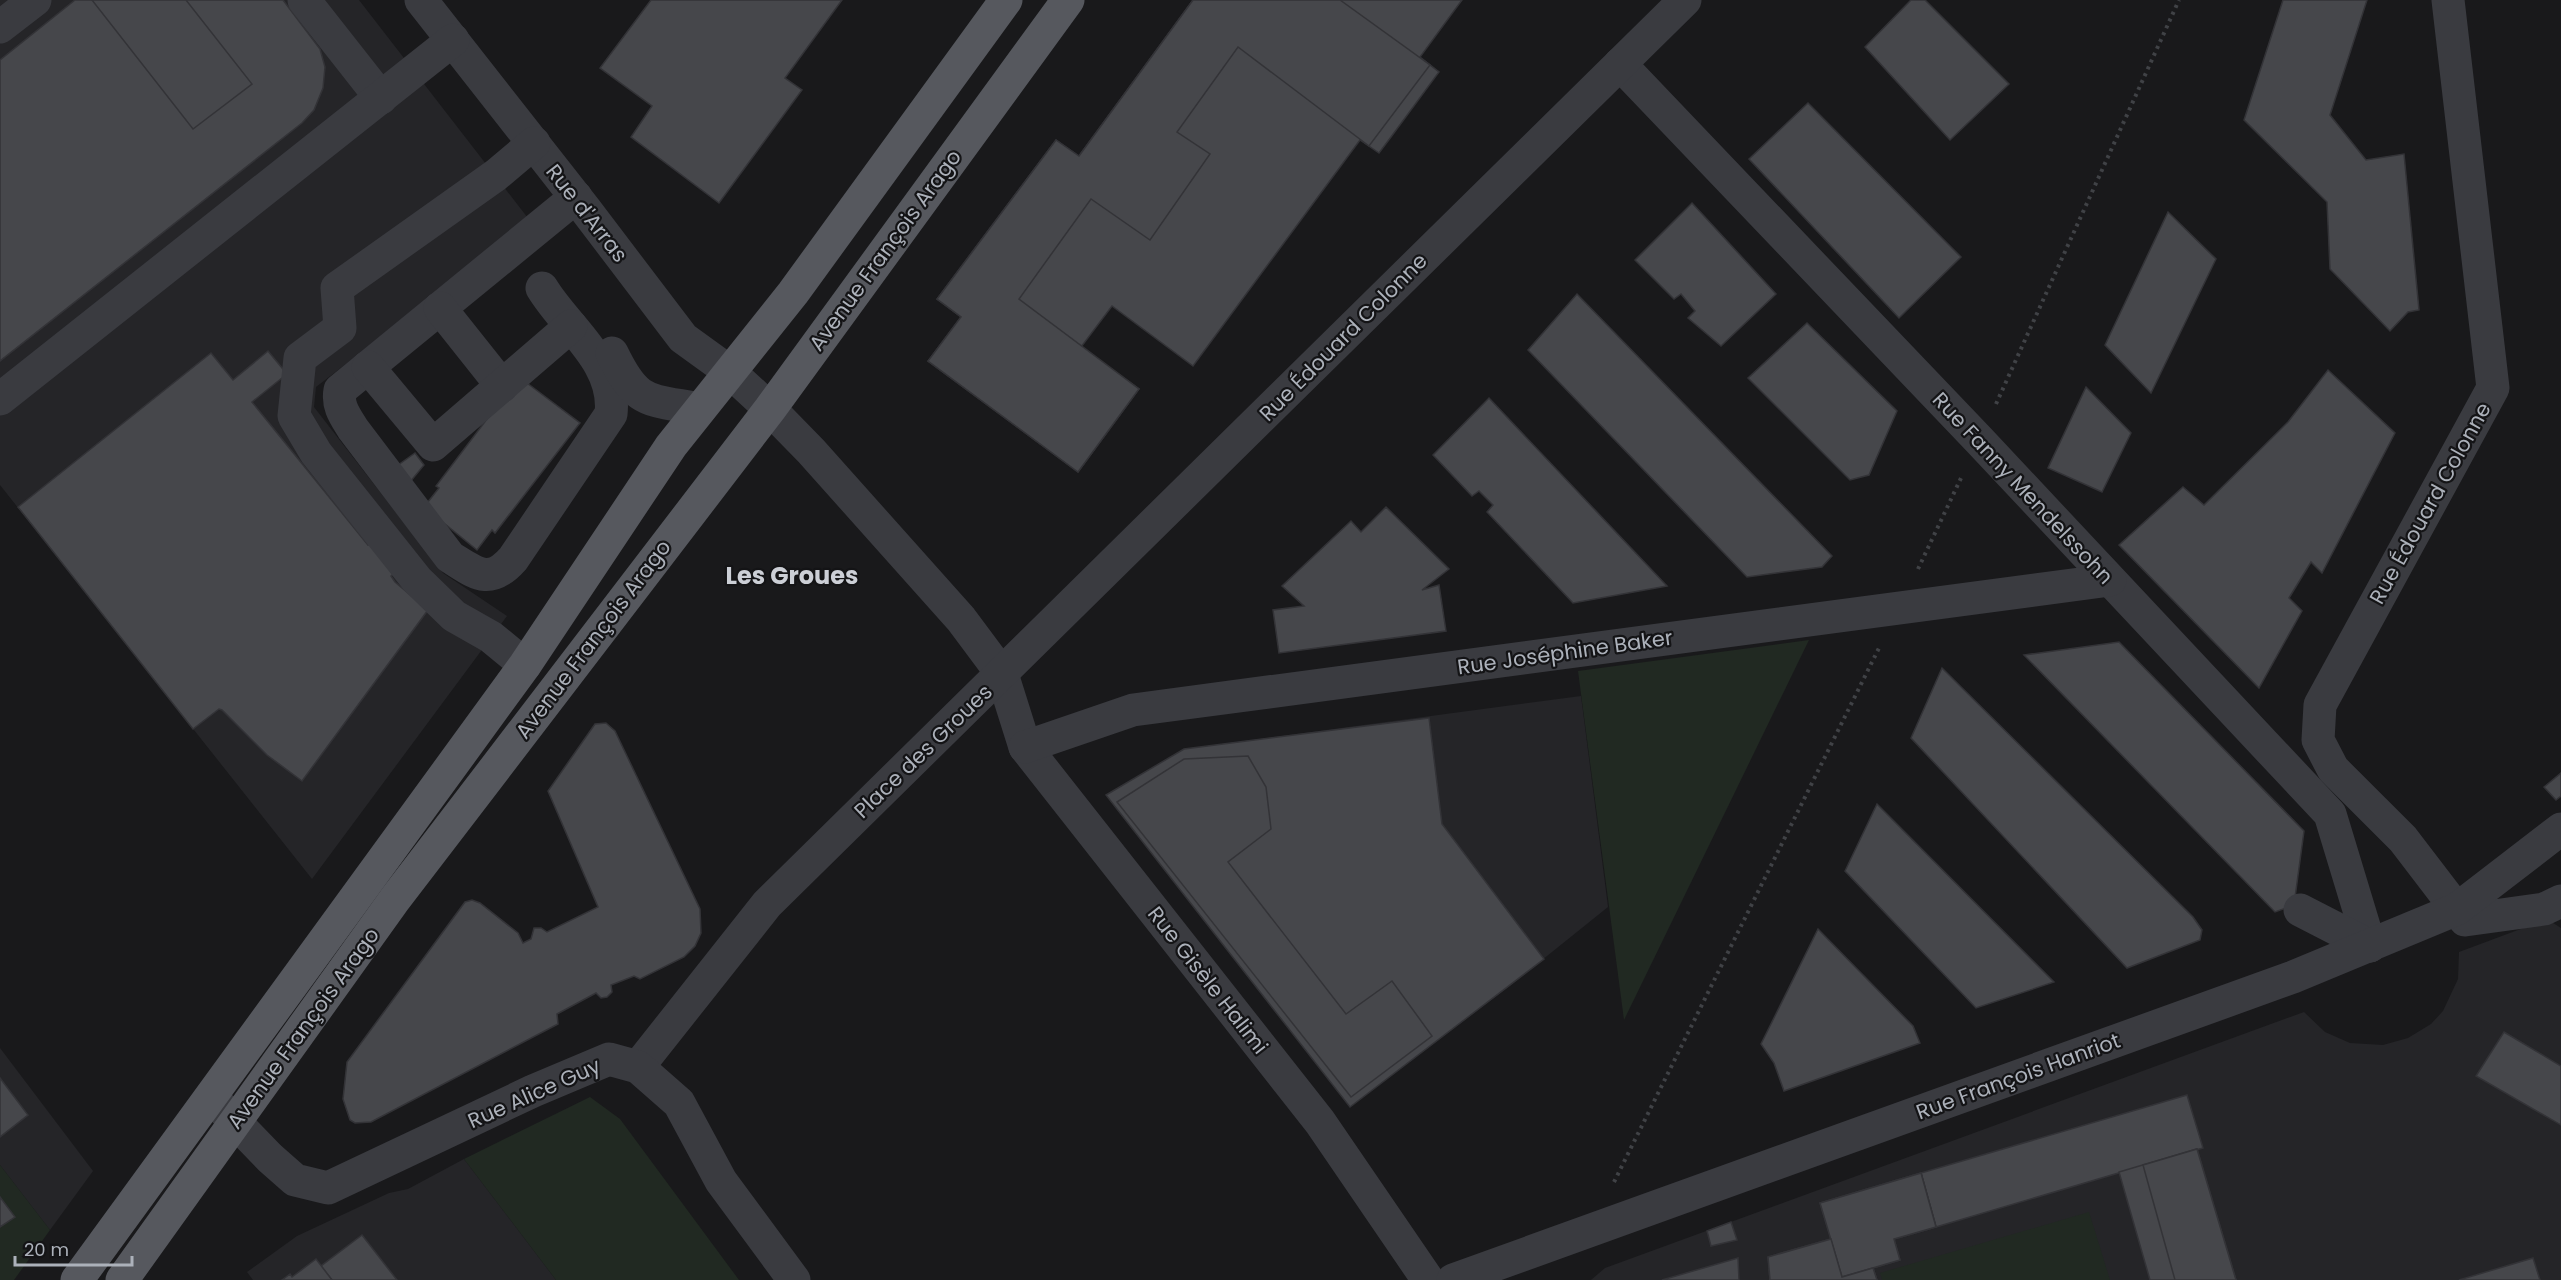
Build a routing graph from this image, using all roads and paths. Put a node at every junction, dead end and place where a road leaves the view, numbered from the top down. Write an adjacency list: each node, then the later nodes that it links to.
1 (35, 0): 8 (street)
2 (304, 0): 11 (street)
3 (421, 0): 9 (street, Rue d'Arras)
4 (1006, 0): 18 (main road, Avenue François Arago)
5 (1068, 0): 22 (main road, Avenue François Arago)
6 (1685, 0): 10 (street, Rue Édouard Colonne)
7 (2448, 0): 29 (street, Rue Édouard Colonne)
8 (0, 27)
9 (453, 40): 11 (street); 12 (street, Rue d'Arras)
10 (1620, 64): 23 (street, Rue Fanny Mendelssohn); 25 (street, Rue Édouard Colonne)
11 (381, 98): 20 (street)
12 (534, 143): 13 (street, Rue d'Arras); 24 (street)
13 (581, 203): 14 (street); 15 (street); 18 (street, Rue d'Arras)
14 (542, 288): 16 (street); 21 (street)
15 (440, 308): 17 (street); 19 (street)
16 (571, 326): 17 (street); 19 (street)
17 (368, 367): 19 (street)
18 (730, 372): 21 (main road, Avenue François Arago); 22 (street, Rue d'Arras)
19 (502, 386)
20 (0, 399)
21 (700, 409): 24 (main road, Avenue François Arago)
22 (770, 409): 25 (street, Place des Groues); 34 (main road, Avenue François Arago)
23 (2110, 580): 26 (street, Rue Joséphine Baker); 31 (street, Rue Fanny Mendelssohn)
24 (525, 665): 33 (main road, Avenue François Arago)
25 (1002, 674): 26 (street, Rue Gisèle Halimi); 32 (street, Place des Groues)
26 (1025, 747): 38 (street, Rue Gisèle Halimi)
27 (2561, 829): 29 (street, Rue François Hanriot)
28 (2561, 901): 29 (street)
29 (2457, 909): 31 (street, Rue François Hanriot)
30 (2300, 910): 31 (street)
31 (2370, 946): 39 (street, Rue François Hanriot)
32 (638, 1068): 34 (street, Rue Alice Guy); 37 (street, Rue Alice Guy)
33 (210, 1096): 34 (street); 35 (main road, Avenue François Arago)
34 (235, 1124): 36 (main road, Avenue François Arago)
35 (77, 1280)
36 (122, 1280)
37 (794, 1280)
38 (1428, 1280)
39 (1453, 1280)

